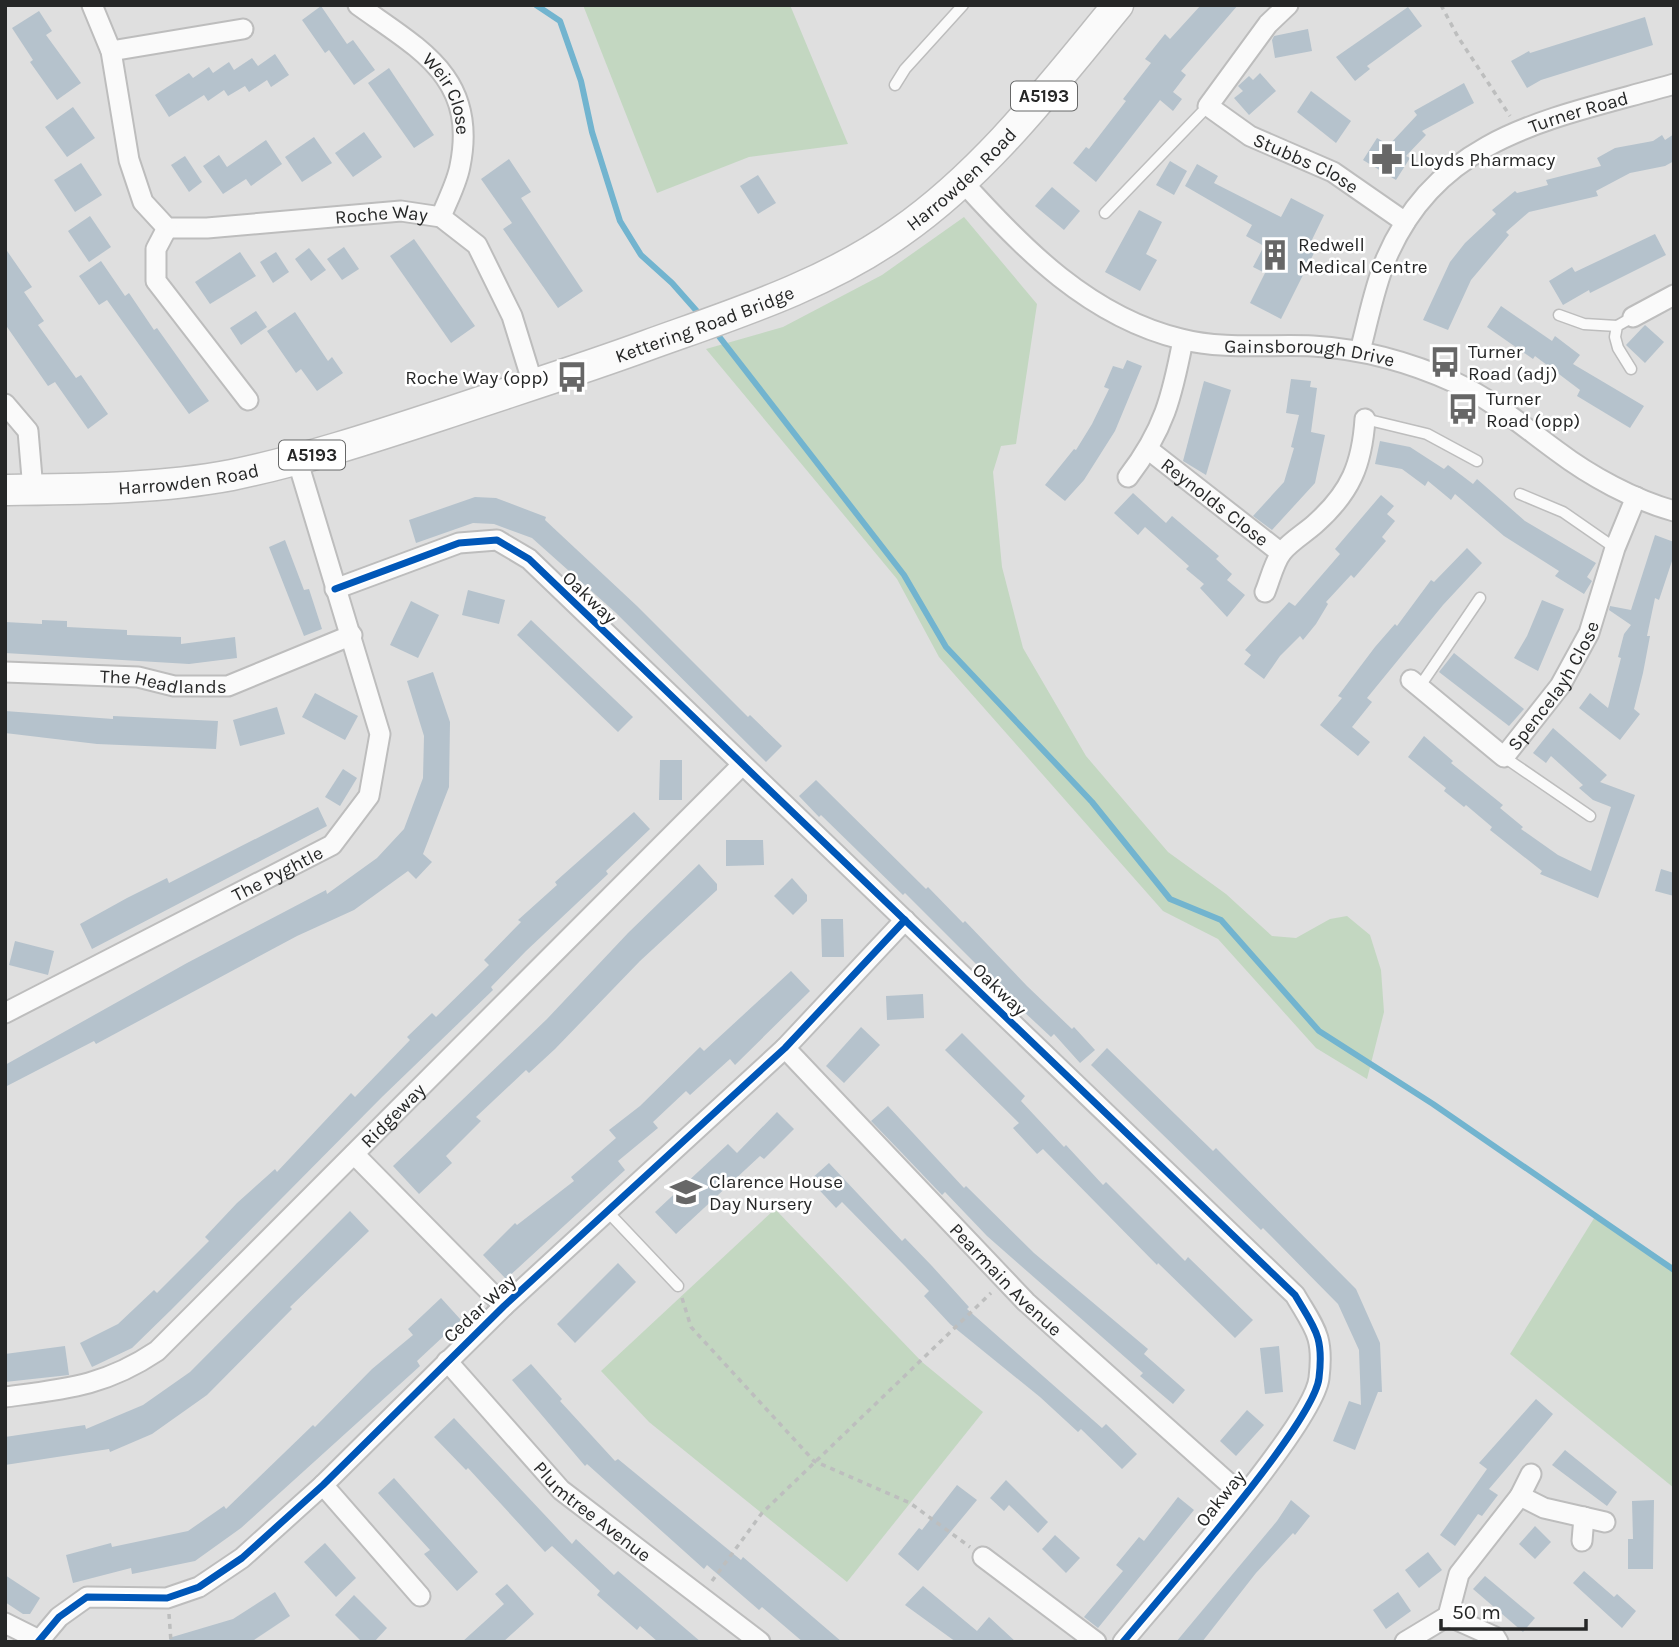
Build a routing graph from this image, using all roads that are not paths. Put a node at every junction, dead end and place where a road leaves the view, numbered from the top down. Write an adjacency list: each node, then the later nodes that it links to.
1 (92, 5): 7 (street)
2 (358, 5): 13 (street, Weir Close)
3 (963, 5): 9 (lane)
4 (1118, 5): 11 (main road, Harrowden Road / A5193)
5 (1288, 5): 10 (street)
6 (243, 30): 7 (street)
7 (111, 51): 15 (street)
8 (1674, 84): 14 (street, Turner Road)
9 (895, 85)
10 (1208, 106): 12 (lane); 14 (street, Stubbs Close)
11 (962, 181): 16 (main road, Harrowden Road / A5193); 20 (street, Gainsborough Drive)
12 (1105, 214)
13 (441, 217): 15 (street, Roche Way); 24 (street, Roche Way)
14 (1405, 222): 21 (street, Turner Road)
15 (167, 228): 25 (street)
16 (803, 289): 22 (main road, Kettering Road Bridge / A5193)
17 (1674, 295): 19 (street)
18 (1559, 314): 19 (lane)
19 (1625, 322): 23 (lane)
20 (1183, 340): 21 (street, Gainsborough Drive); 28 (street, Reynolds Close)
21 (1360, 352): 34 (street, Gainsborough Drive)
22 (607, 360): 24 (main road, Harrowden Road / A5193)
23 (1632, 369)
24 (533, 384): 29 (main road, Harrowden Road / A5193)
25 (248, 400)
26 (5, 404): 32 (street)
27 (1365, 419): 30 (lane); 37 (street, Reynolds Close)
28 (1149, 450): 31 (street, Reynolds Close); 37 (street, Reynolds Close)
29 (298, 458): 32 (main road, Harrowden Road / A5193); 38 (street, The Pyghtle)
30 (1477, 461)
31 (1128, 477)
32 (19, 490)
33 (1520, 494): 36 (lane)
34 (1636, 498): 35 (street, Gainsborough Drive); 36 (street, Spencelayh Close)
35 (1674, 511)
36 (1615, 548): 44 (street, Spencelayh Close)
37 (1281, 553): 39 (street, Reynolds Close)
38 (335, 589): 41 (street, The Pyghtle); 45 (street, Oakway)
39 (1265, 592)
40 (1480, 598): 43 (lane)
41 (352, 635): 42 (street, The Headlands); 48 (street, The Pyghtle)
42 (5, 672)
43 (1416, 683): 44 (street, Spencelayh Close)
44 (1504, 757): 46 (lane)
45 (742, 765): 47 (street, Oakway); 50 (street, Ridgeway)
46 (1590, 816)
47 (905, 920): 49 (street, Cedar Way); 58 (street, Oakway)
48 (5, 1013)
49 (785, 1048): 51 (street, Cedar Way); 58 (street, Pearmain Avenue)
50 (354, 1154): 53 (street); 55 (street, Ridgeway)
51 (607, 1211): 52 (lane); 53 (street, Cedar Way)
52 (678, 1286)
53 (504, 1306): 54 (street, Cedar Way)
54 (447, 1361): 57 (street, Cedar Way); 67 (street, Plumtree Avenue)
55 (5, 1397)
56 (1531, 1474): 59 (street)
57 (323, 1485): 64 (street); 68 (street, Cedar Way)
58 (1242, 1496): 70 (street, Oakway)
59 (1520, 1496): 60 (street); 65 (street)
60 (1584, 1517): 61 (street); 62 (street)
61 (1605, 1522)
62 (1582, 1541)
63 (983, 1557): 69 (street)
64 (420, 1596)
65 (1448, 1616): 71 (street); 72 (street)
66 (5, 1623): 68 (street, Cedar Way)
67 (752, 1639)
68 (39, 1641)
69 (1096, 1642)
70 (1123, 1642)
71 (1405, 1642)
72 (1498, 1642)

